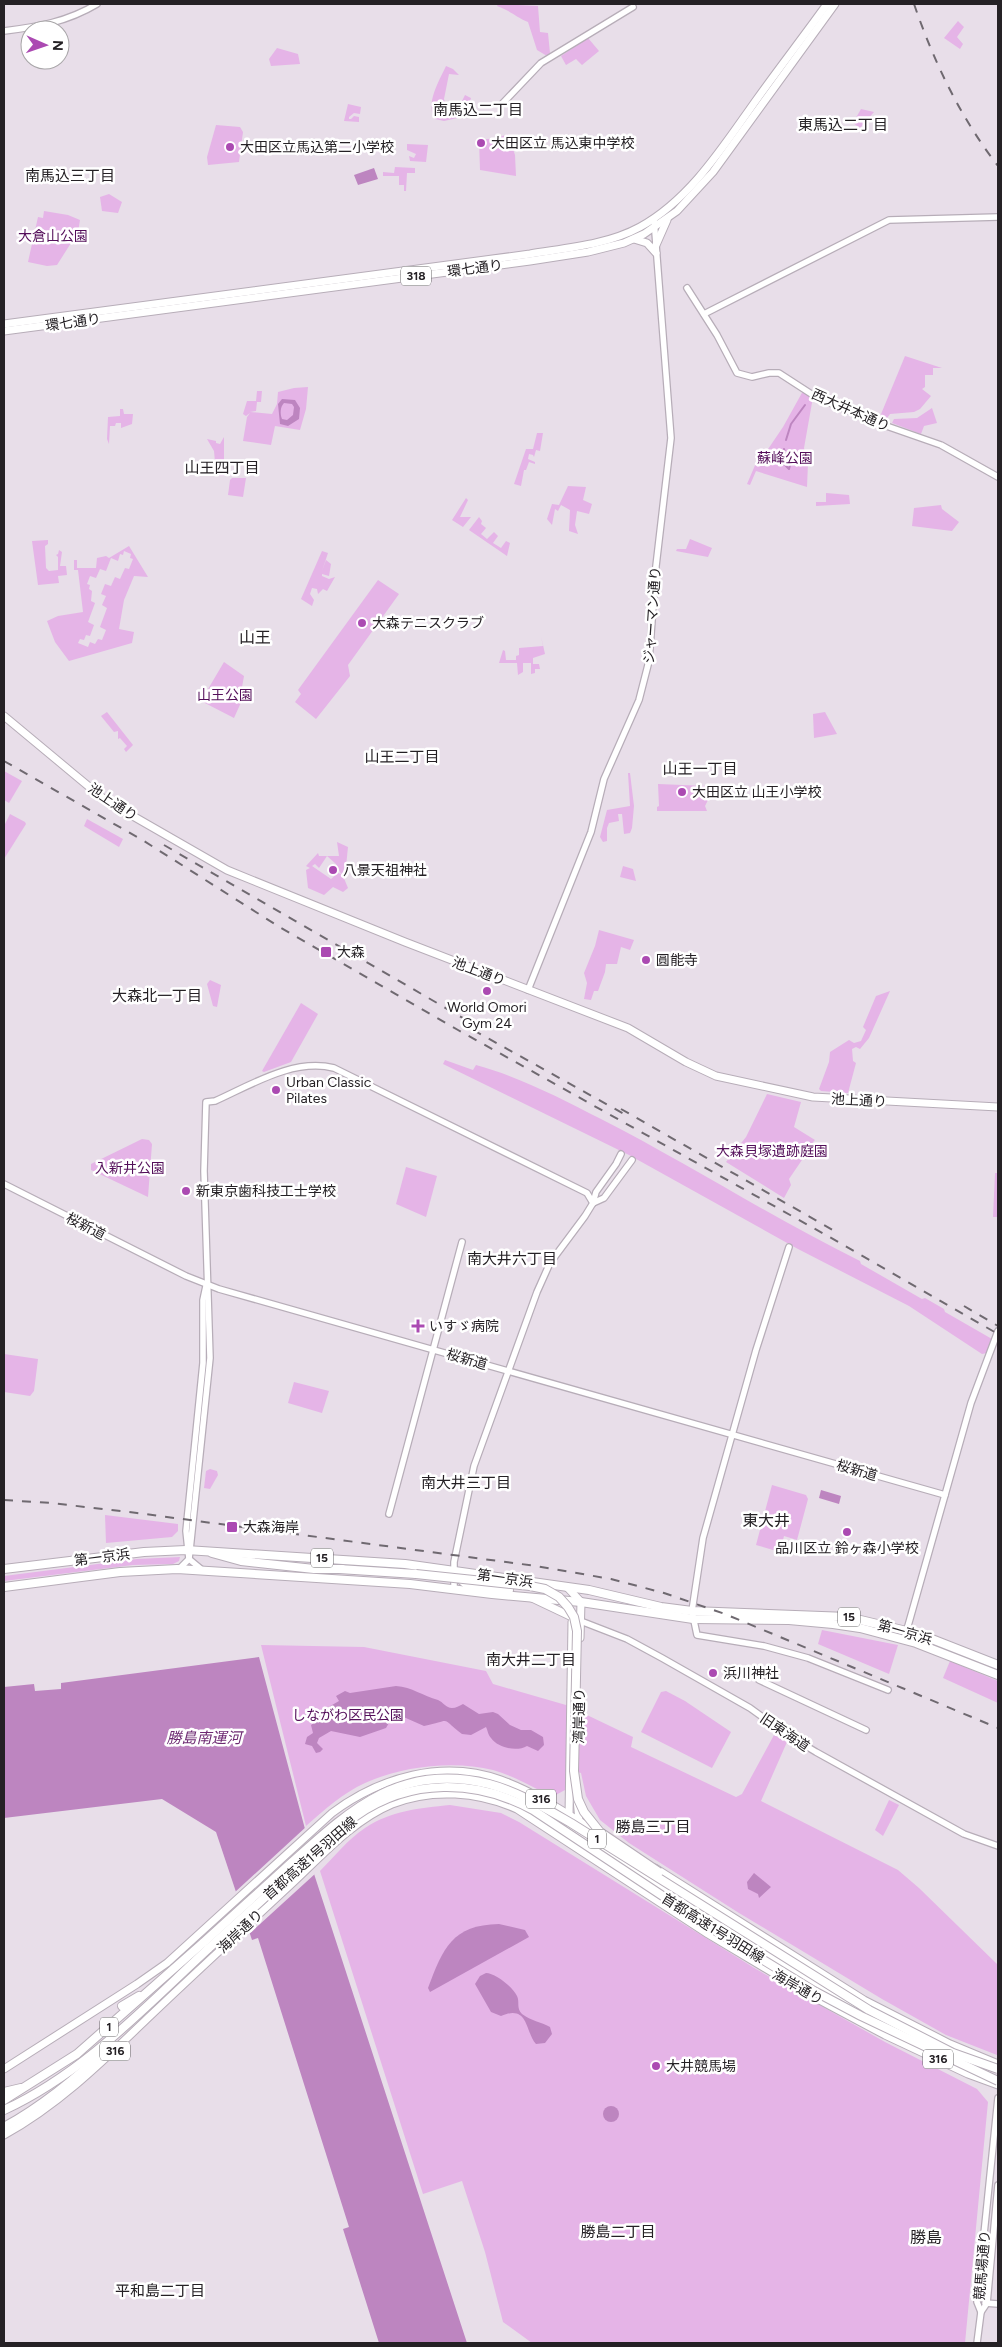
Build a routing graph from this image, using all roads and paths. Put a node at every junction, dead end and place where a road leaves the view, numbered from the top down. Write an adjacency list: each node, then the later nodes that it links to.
1 (97, 4): 5 (street)
2 (827, 4): 8 (main road, 環七通り / 318)
3 (835, 4): 9 (main road, 環七通り / 318)
4 (633, 7): 6 (street)
5 (4, 31)
6 (501, 105)
7 (998, 217): 14 (street)
8 (654, 218): 10 (street, ジャーマン通り); 15 (main road, 環七通り / 318)
9 (669, 218): 10 (main road, 環七通り / 318); 12 (main road)
10 (655, 227): 11 (main road, 環七通り / 318); 12 (street, ジャーマン通り)
11 (634, 239): 12 (main road); 16 (main road, 環七通り / 318)
12 (656, 249): 19 (street, ジャーマン通り)
13 (688, 288): 14 (street)
14 (704, 314): 17 (street, 西大井本通り)
15 (4, 324)
16 (4, 331)
17 (998, 477)
18 (4, 716): 19 (main road, 池上通り)
19 (528, 990): 20 (main road, 池上通り)
20 (998, 1107)
21 (621, 1154): 24 (street)
22 (632, 1160): 24 (street)
23 (4, 1184): 27 (street, 桜新道)
24 (593, 1203): 27 (street); 30 (street)
25 (462, 1242): 29 (street)
26 (789, 1247): 31 (street)
27 (206, 1284): 29 (street, 桜新道); 34 (street)
28 (998, 1331): 32 (street)
29 (433, 1349): 30 (street, 桜新道); 33 (street)
30 (509, 1371): 31 (street, 桜新道); 40 (street)
31 (733, 1434): 32 (street, 桜新道); 47 (street)
32 (945, 1495): 50 (street)
33 (389, 1514)
34 (188, 1550): 35 (highway, 第一京浜 / 15); 36 (street); 37 (highway, 第一京浜 / 15)
35 (206, 1551): 40 (highway, 第一京浜 / 15); 64 (highway, bridge)
36 (189, 1559): 38 (street); 39 (street)
37 (4, 1569)
38 (179, 1569): 39 (highway, 第一京浜 / 15); 41 (highway, 第一京浜 / 15)
39 (201, 1569): 43 (highway, 第一京浜 / 15)
40 (454, 1570): 42 (highway, 第一京浜 / 15); 43 (street); 44 (highway, 15)
41 (4, 1587)
42 (567, 1587): 46 (main road); 47 (highway, 第一京浜 / 15)
43 (454, 1589): 44 (highway, 第一京浜 / 15)
44 (529, 1597): 45 (highway, 第一京浜 / 15); 48 (main road)
45 (571, 1601): 46 (highway, 第一京浜 / 15); 48 (main road, 湾岸通り / 316)
46 (581, 1602): 47 (highway, 第一京浜 / 15); 49 (main road, 湾岸通り)
47 (692, 1615): 50 (highway, 第一京浜 / 15); 51 (highway, 第一京浜 / 15); 55 (street)
48 (572, 1617): 49 (street, 旧東海道); 57 (main road, 湾岸通り / 316)
49 (580, 1621): 60 (main road, 湾岸通り); 63 (street, 旧東海道)
50 (906, 1631): 51 (street); 52 (highway, 第一京浜 / 15)
51 (904, 1640): 53 (highway, 第一京浜 / 15)
52 (998, 1665)
53 (998, 1675)
54 (759, 1680): 56 (street)
55 (888, 1690)
56 (866, 1730)
57 (570, 1796): 58 (main road); 59 (main road, 湾岸通り / 316)
58 (551, 1804): 59 (main road, 海岸通り / 316); 72 (main road, 海岸通り / 316)
59 (569, 1814): 60 (main road, 海岸通り / 316); 61 (main road, 湾岸通り)
60 (579, 1821): 71 (main road, 海岸通り / 316)
61 (570, 1828): 62 (main road, 湾岸通り); 69 (highway, bridge)
62 (573, 1844): 76 (main road, 海岸通り / 316); 83 (main road, 海岸通り / 316)
63 (998, 1846)
64 (711, 1910): 65 (highway, 首都高速1号羽田線 / 1, bridge); 70 (highway, 首都高速1号羽田線 / 1, bridge)
65 (206, 1945): 66 (highway, 首都高速1号羽田線 / 1); 68 (highway, 首都高速1号羽田線 / 1); 69 (highway, 首都高速1号羽田線 / 1, bridge)
66 (148, 1992): 67 (highway); 77 (highway, 首都高速1号羽田線 / 1)
67 (122, 2006)
68 (130, 2021): 81 (highway, 首都高速1号羽田線 / 1); 82 (highway, 1)
69 (890, 2029): 75 (highway, 首都高速1号羽田線 / 1, bridge)
70 (970, 2060): 73 (highway, 首都高速1号羽田線 / 1, bridge); 74 (highway, bridge)
71 (998, 2064)
72 (4, 2069)
73 (998, 2069)
74 (998, 2073)
75 (998, 2080)
76 (998, 2085)
77 (27, 2086): 78 (highway); 80 (highway, 首都高速1号羽田線 / 1)
78 (4, 2092)
79 (998, 2098): 85 (street, 競馬場通り)
80 (4, 2100)
81 (4, 2110)
82 (4, 2128)
83 (4, 2135)
84 (998, 2185): 86 (street, 競馬場通り)
85 (977, 2302): 86 (street); 88 (street, 競馬場通り)
86 (987, 2303): 87 (street); 88 (street, 競馬場通り)
87 (998, 2304)
88 (981, 2312): 89 (street, 競馬場通り)
89 (978, 2343)

